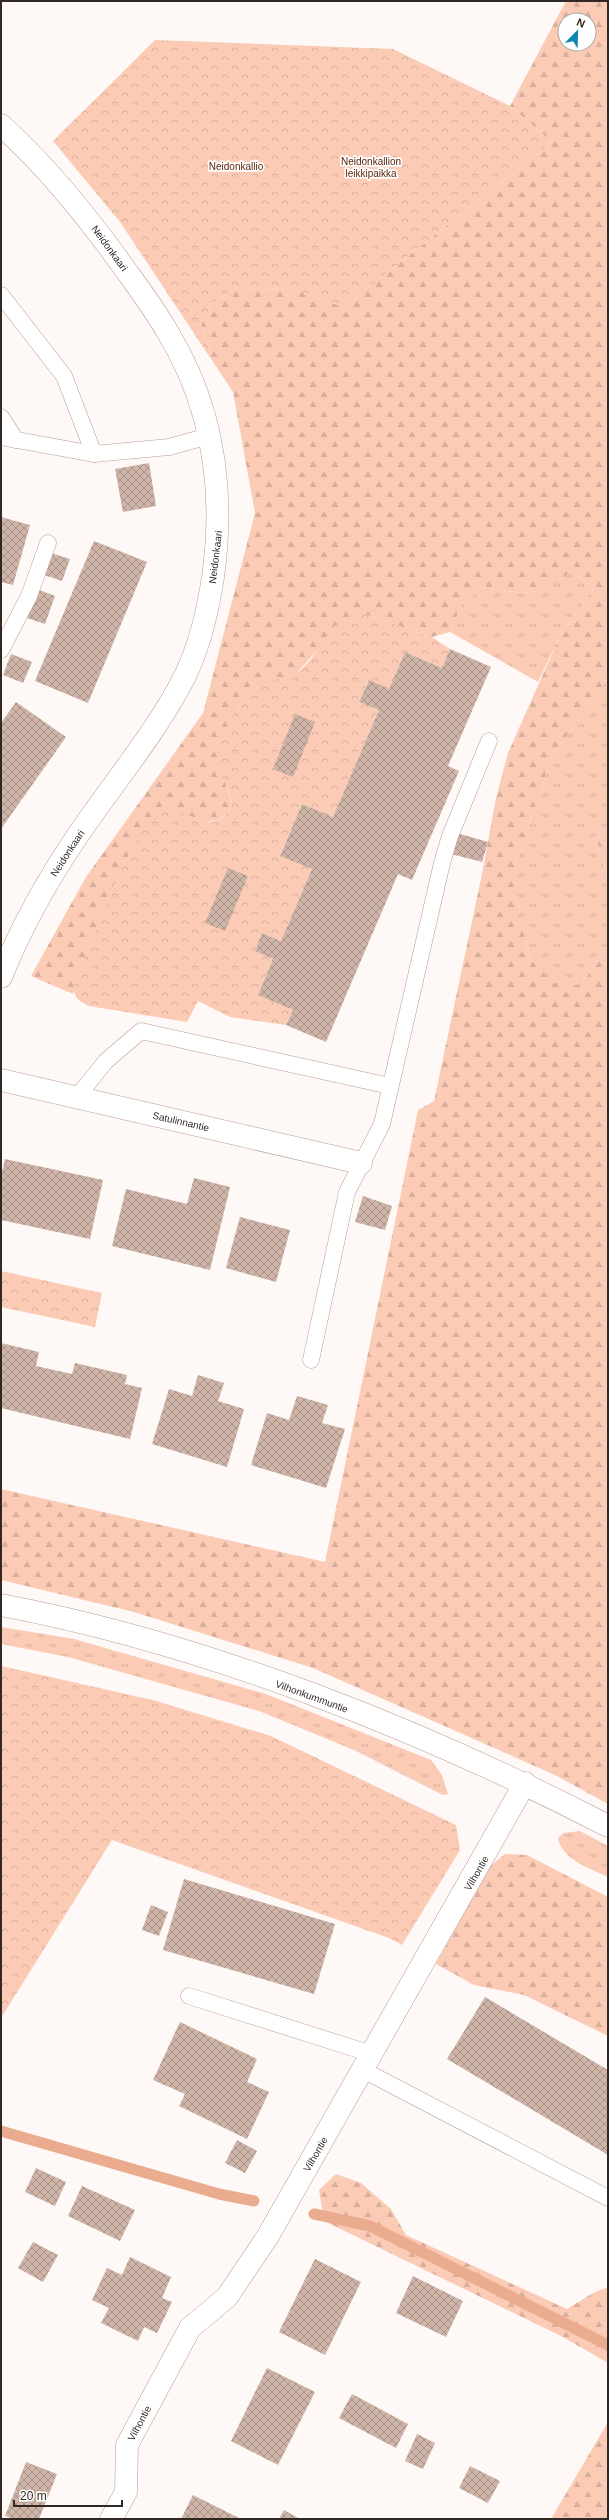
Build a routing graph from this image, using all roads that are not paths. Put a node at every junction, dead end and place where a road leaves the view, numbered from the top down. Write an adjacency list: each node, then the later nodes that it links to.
1 (1, 125): 4 (street, Neidonkaari)
2 (1, 295): 6 (lane)
3 (1, 417): 5 (lane)
4 (209, 436): 6 (lane); 10 (street, Neidonkaari)
5 (8, 439): 6 (lane)
6 (94, 454)
7 (48, 543): 8 (lane)
8 (1, 650)
9 (489, 741): 12 (lane)
10 (1, 977)
11 (1, 1080): 13 (street, Satulinnantie)
12 (390, 1086): 13 (lane); 14 (lane)
13 (77, 1097): 14 (street, Satulinnantie)
14 (361, 1163): 15 (lane)
15 (311, 1360)
16 (1, 1605): 17 (street, Vilhonkummuntie)
17 (525, 1784): 18 (street, Vilhonkummuntie); 20 (street, Vilhontie)
18 (608, 1826)
19 (189, 1996): 20 (lane)
20 (368, 2062): 21 (lane); 22 (street, Vilhontie)
21 (608, 2198)
22 (111, 2519)

